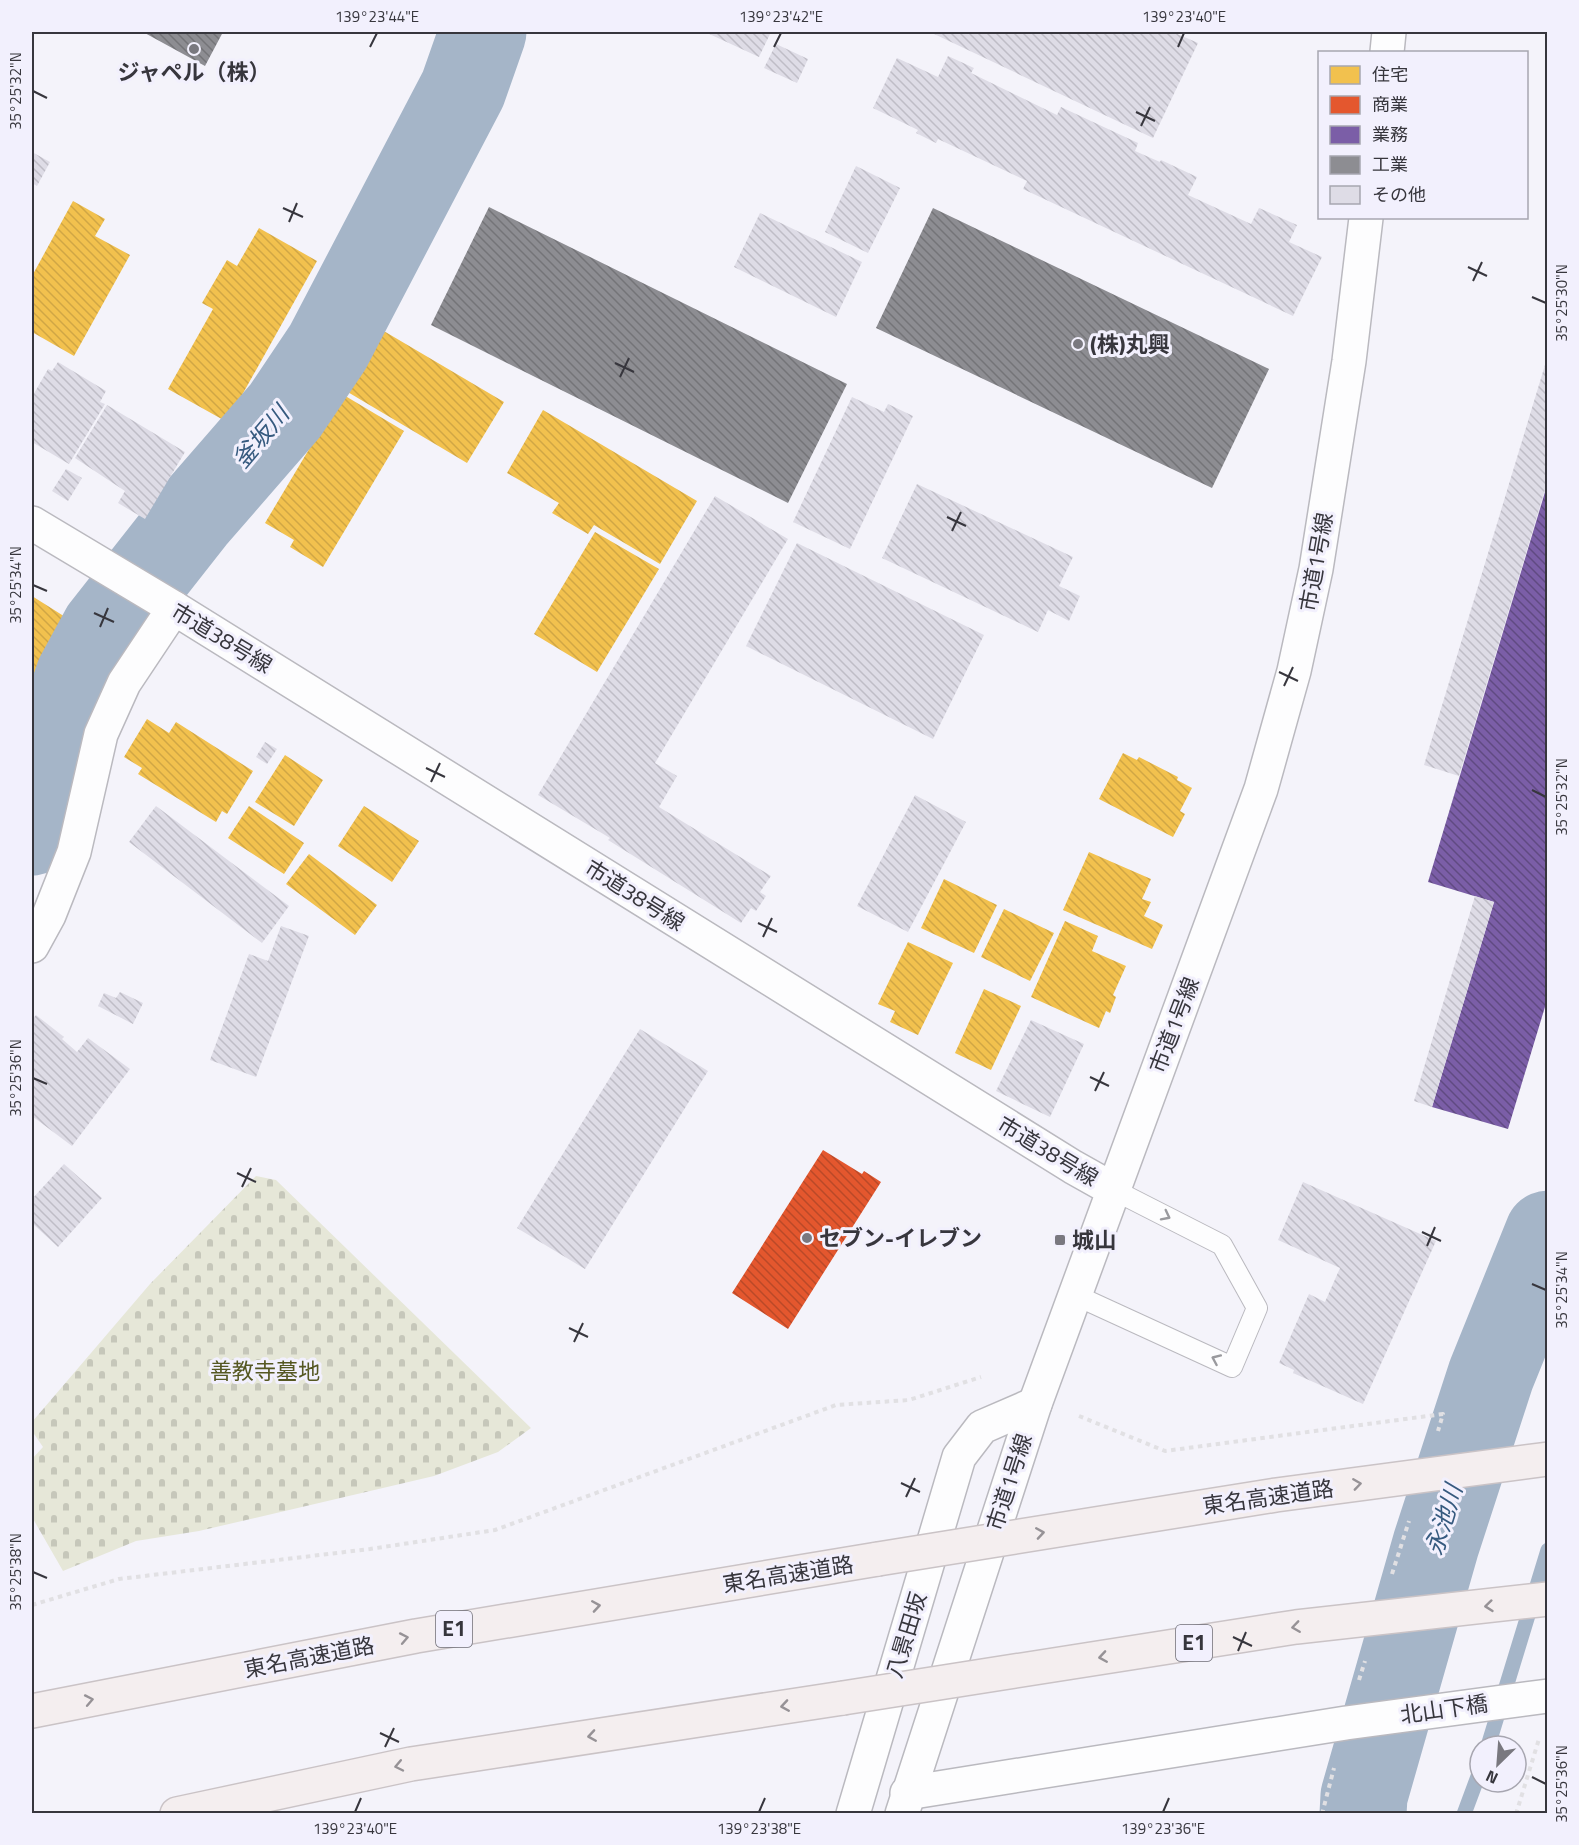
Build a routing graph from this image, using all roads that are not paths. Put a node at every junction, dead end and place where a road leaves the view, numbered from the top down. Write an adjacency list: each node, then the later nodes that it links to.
1 (1389, 32): 2 (street)
2 (1387, 51)
3 (1366, 219): 7 (street, 市道1号線)
4 (32, 523): 5 (street, 市道38号線)
5 (166, 604): 6 (street); 7 (street, 市道38号線)
6 (32, 946)
7 (1114, 1190): 8 (street, 市道1号線); 8 (lane, one-way to 8)
8 (1075, 1295): 9 (street, 市道1号線)
9 (1035, 1404): 14 (street, 市道1号線); 16 (street, 八景田坂)
10 (1548, 1459): 13 (highway, 東名高速道路 / E1, one-way to 10, bridge)
11 (1548, 1599): 15 (highway, E1, one-way to 15, bridge)
12 (1535, 1697): 14 (street, 北山下橋)
13 (32, 1711)
14 (904, 1803)
15 (177, 1814)
16 (852, 1814)

